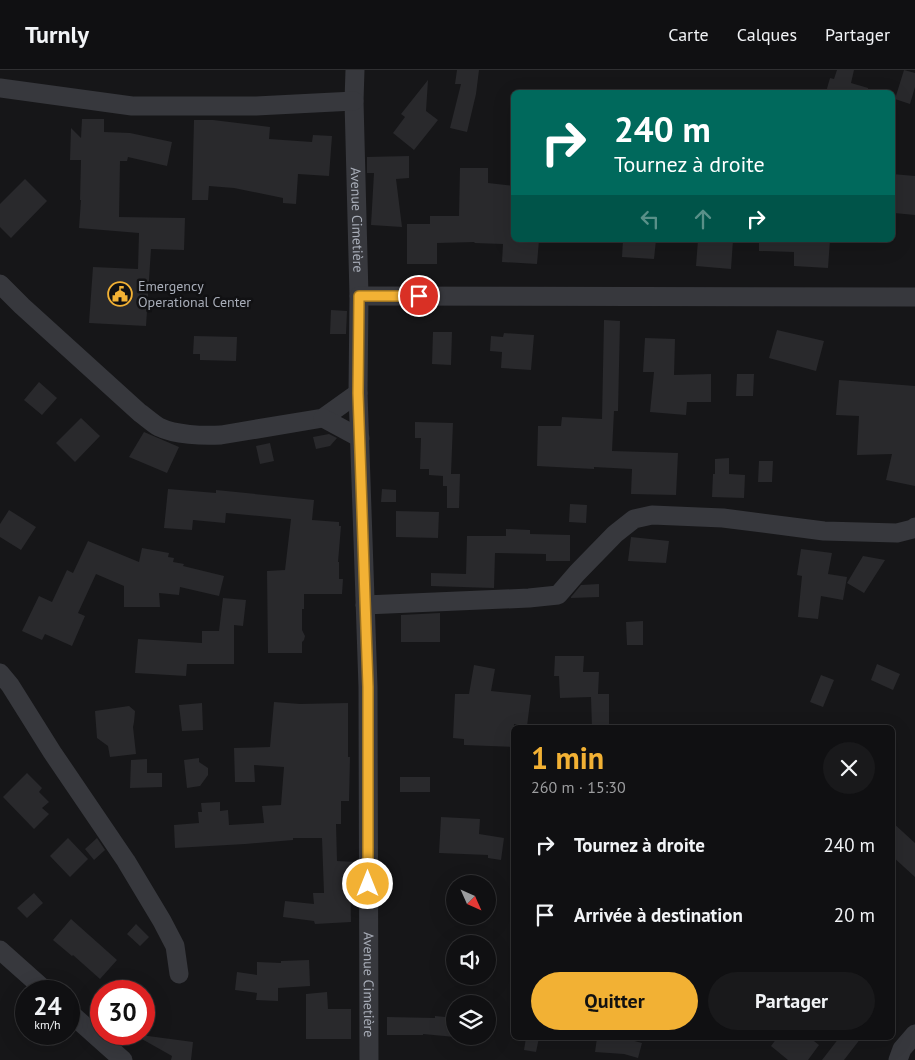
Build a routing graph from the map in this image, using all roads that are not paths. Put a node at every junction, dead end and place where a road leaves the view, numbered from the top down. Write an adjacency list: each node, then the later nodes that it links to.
1 (355, 70): 3 (street, Avenue Cimetière)
2 (0, 88): 3 (street)
3 (354, 101): 5 (street, Avenue Cimetière)
4 (0, 284): 8 (street)
5 (359, 296): 6 (street); 7 (street, Avenue Cimetière)
6 (915, 297)
7 (358, 393): 8 (street); 9 (street, Avenue Cimetière)
8 (323, 418): 9 (street)
9 (360, 438): 11 (street, Avenue Cimetière)
10 (915, 527): 11 (street)
11 (365, 605): 20 (street, Avenue Cimetière)
12 (0, 673): 14 (street)
13 (0, 950): 15 (street)
14 (179, 974)
15 (34, 980)
16 (80, 1022): 19 (street)
17 (915, 1034): 18 (street)
18 (898, 1056)
19 (123, 1060)
20 (369, 1060)

